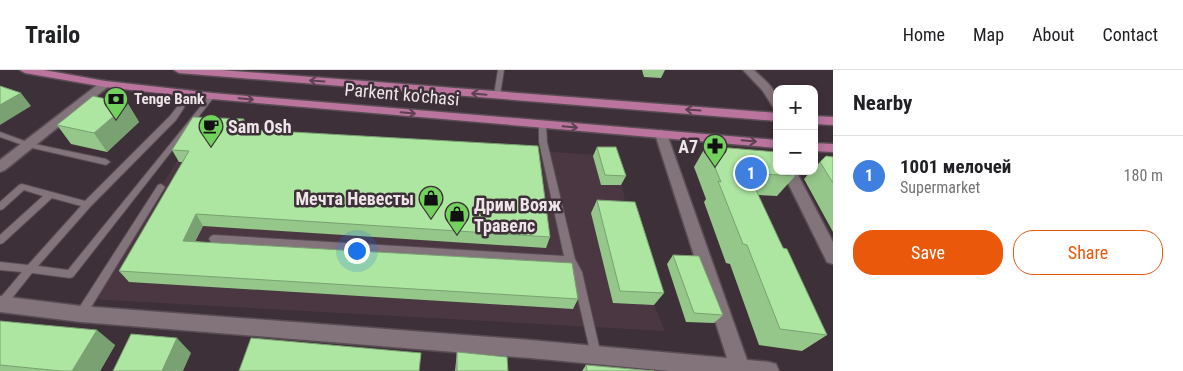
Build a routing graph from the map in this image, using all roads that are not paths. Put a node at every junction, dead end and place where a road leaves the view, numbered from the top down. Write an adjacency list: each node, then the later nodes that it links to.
1 (24, 70): 6 (main road, Parkent ko'chasi)
2 (179, 70): 5 (main road, Parkent ko'chasi)
3 (501, 70): 8 (lane)
4 (748, 70): 10 (street)
5 (241, 72): 8 (main road, Parkent ko'chasi, one-way to 5)
6 (105, 84): 7 (main road, Parkent ko'chasi); 18 (street)
7 (190, 94): 9 (main road, Parkent ko'chasi); 26 (lane)
8 (497, 95): 11 (main road, Parkent ko'chasi, one-way to 8)
9 (212, 96): 14 (main road, Parkent ko'chasi, one-way to 14); 33 (lane)
10 (773, 98)
11 (773, 117)
12 (818, 120): 13 (main road)
13 (833, 122)
14 (542, 124): 16 (main road, Parkent ko'chasi, one-way to 16); 31 (lane)
15 (0, 134): 18 (lane)
16 (661, 134): 17 (main road, Parkent ko'chasi, one-way to 17); 37 (street)
17 (773, 144)
18 (28, 145): 21 (lane); 22 (street)
19 (818, 147): 20 (main road)
20 (833, 148)
21 (106, 162)
22 (0, 167)
23 (791, 175): 30 (street)
24 (161, 187): 35 (lane)
25 (50, 194): 26 (lane); 27 (lane); 29 (lane)
26 (87, 205): 33 (lane)
27 (0, 207)
28 (214, 239): 31 (lane)
29 (0, 240)
30 (831, 250)
31 (570, 260): 36 (lane)
32 (0, 266): 33 (lane)
33 (30, 270): 34 (lane)
34 (1, 304): 35 (street)
35 (81, 314): 36 (street)
36 (596, 356): 37 (street)
37 (740, 368): 38 (street)
38 (769, 371)

